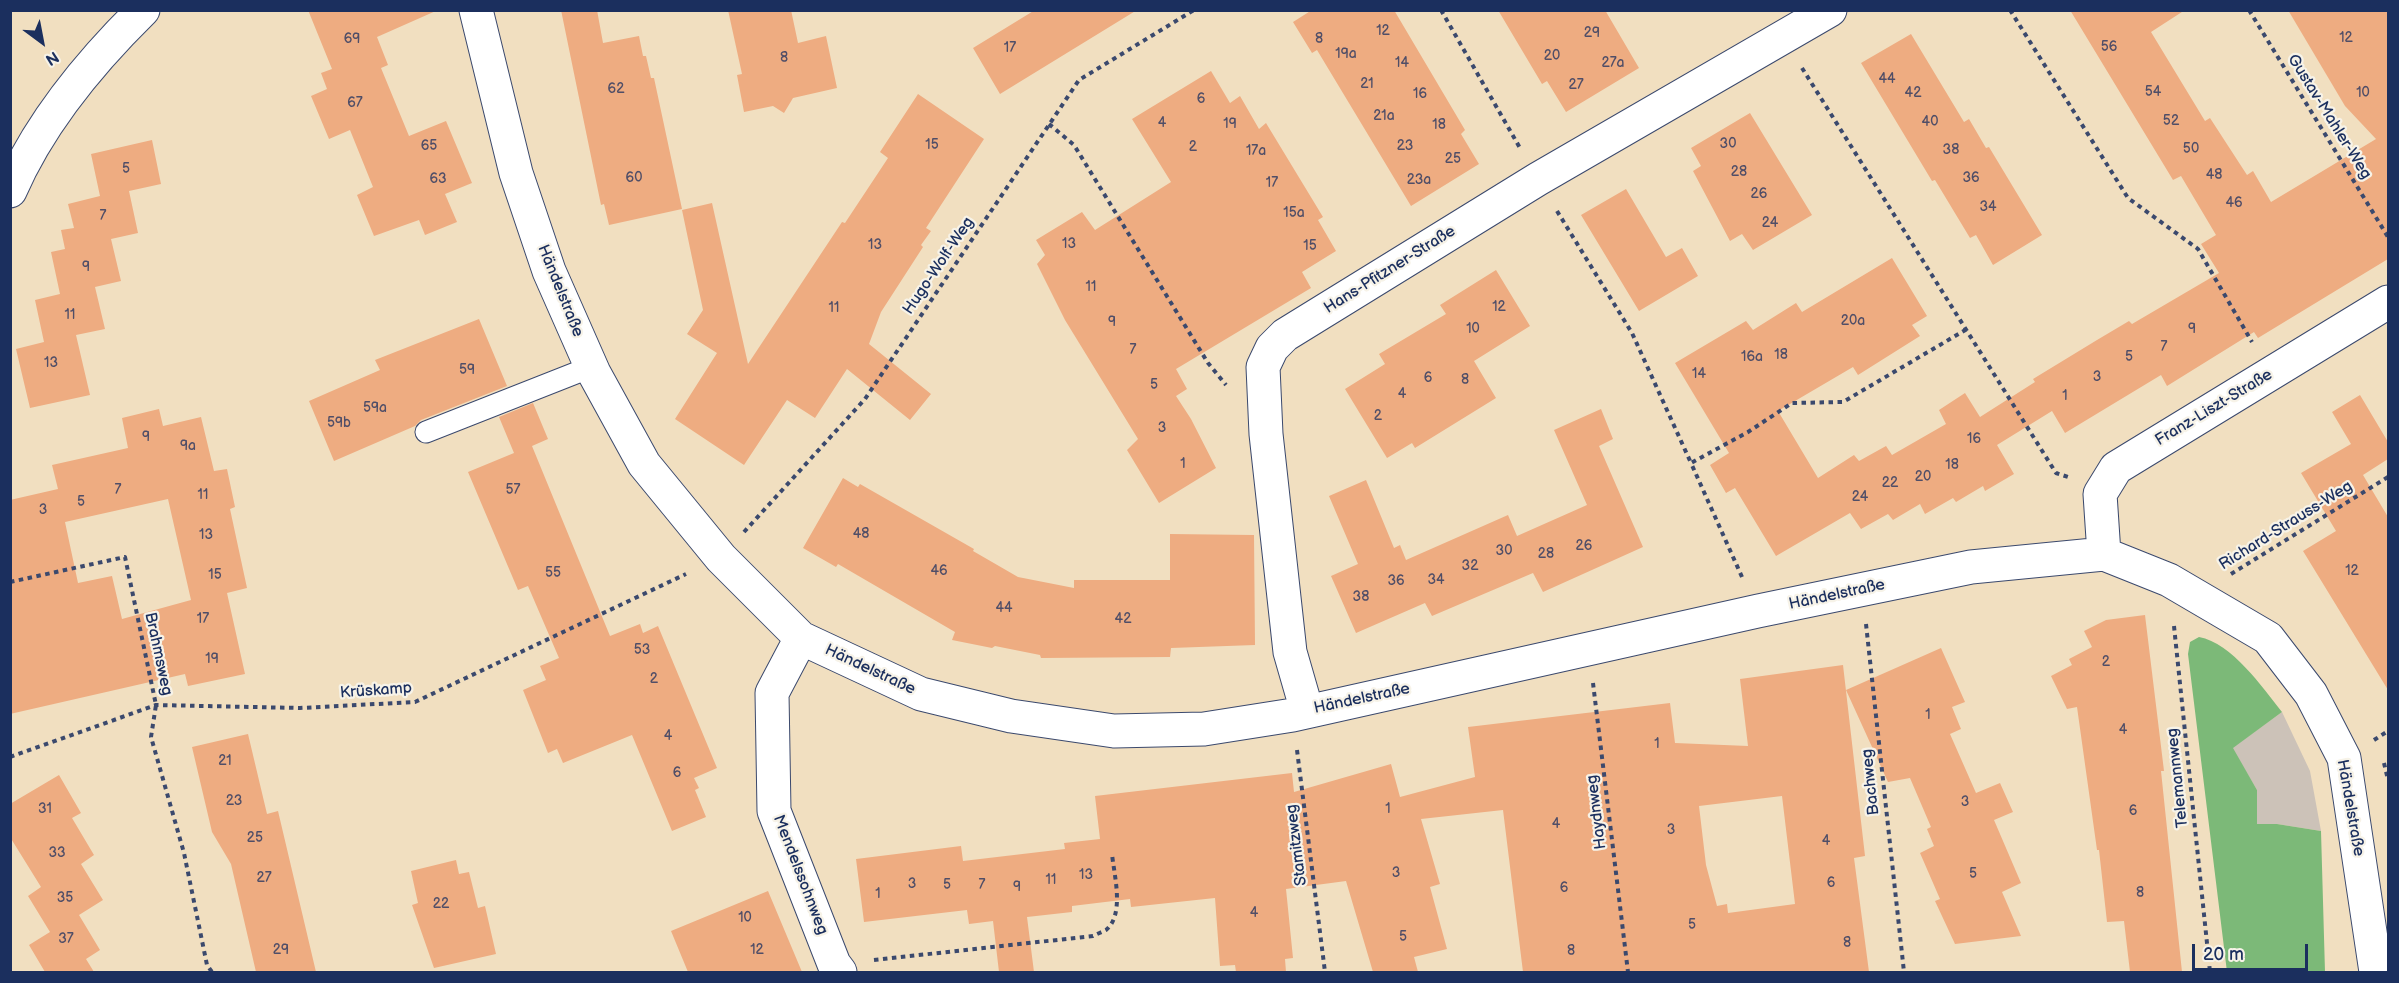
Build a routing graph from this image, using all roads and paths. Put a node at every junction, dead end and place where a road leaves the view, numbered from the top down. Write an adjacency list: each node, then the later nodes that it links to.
1 (143, 10): 10 (street)
2 (476, 10): 15 (street, Händelstraße)
3 (1194, 10): 9 (path, Hugo-Wolf-Weg)
4 (1441, 10): 11 (path)
5 (1830, 10): 8 (street, Hans-Pfitzner-Straße)
6 (2010, 10): 16 (path)
7 (2249, 10): 12 (path, Gustav-Mahler-Weg)
8 (1783, 39): 11 (street, Hans-Pfitzner-Straße); 14 (path)
9 (1049, 124): 17 (path); 23 (path, Hugo-Wolf-Weg)
10 (14, 172)
11 (1538, 179): 19 (path); 31 (street, Hans-Pfitzner-Straße)
12 (2388, 237)
13 (2388, 302): 16 (street, Franz-Liszt-Straße)
14 (1967, 329): 19 (path); 21 (path)
15 (591, 367): 18 (lane); 23 (street, Händelstraße)
16 (2271, 374): 21 (street, Franz-Liszt-Straße)
17 (1230, 390)
18 (426, 432)
19 (1691, 463): 27 (path)
20 (2388, 477): 25 (path, Richard-Strauss-Weg)
21 (2100, 494): 22 (street)
22 (2104, 554): 25 (street, Händelstraße); 26 (street, Händelstraße)
23 (721, 558): 28 (street, Händelstraße); 30 (path, Krüskamp)
24 (10, 582): 30 (path, Brahmsweg)
25 (2182, 588): 39 (path, Telemannweg); 40 (street, Händelstraße)
26 (1862, 589): 27 (street, Händelstraße); 38 (path, Bachweg)
27 (1758, 612): 29 (street, Händelstraße)
28 (801, 638): 31 (street, Händelstraße); 34 (street, Mendelssohnweg)
29 (1589, 650): 31 (street, Händelstraße); 37 (path, Haydnweg)
30 (156, 705): 32 (path, Krüskamp); 35 (path, Brahmsweg)
31 (1300, 713): 36 (path, Stamitzweg)
32 (10, 757)
33 (1112, 854): 34 (path)
34 (837, 968)
35 (212, 972)
36 (1325, 972)
37 (1628, 972)
38 (1904, 972)
39 (2210, 972)
40 (2376, 972)

